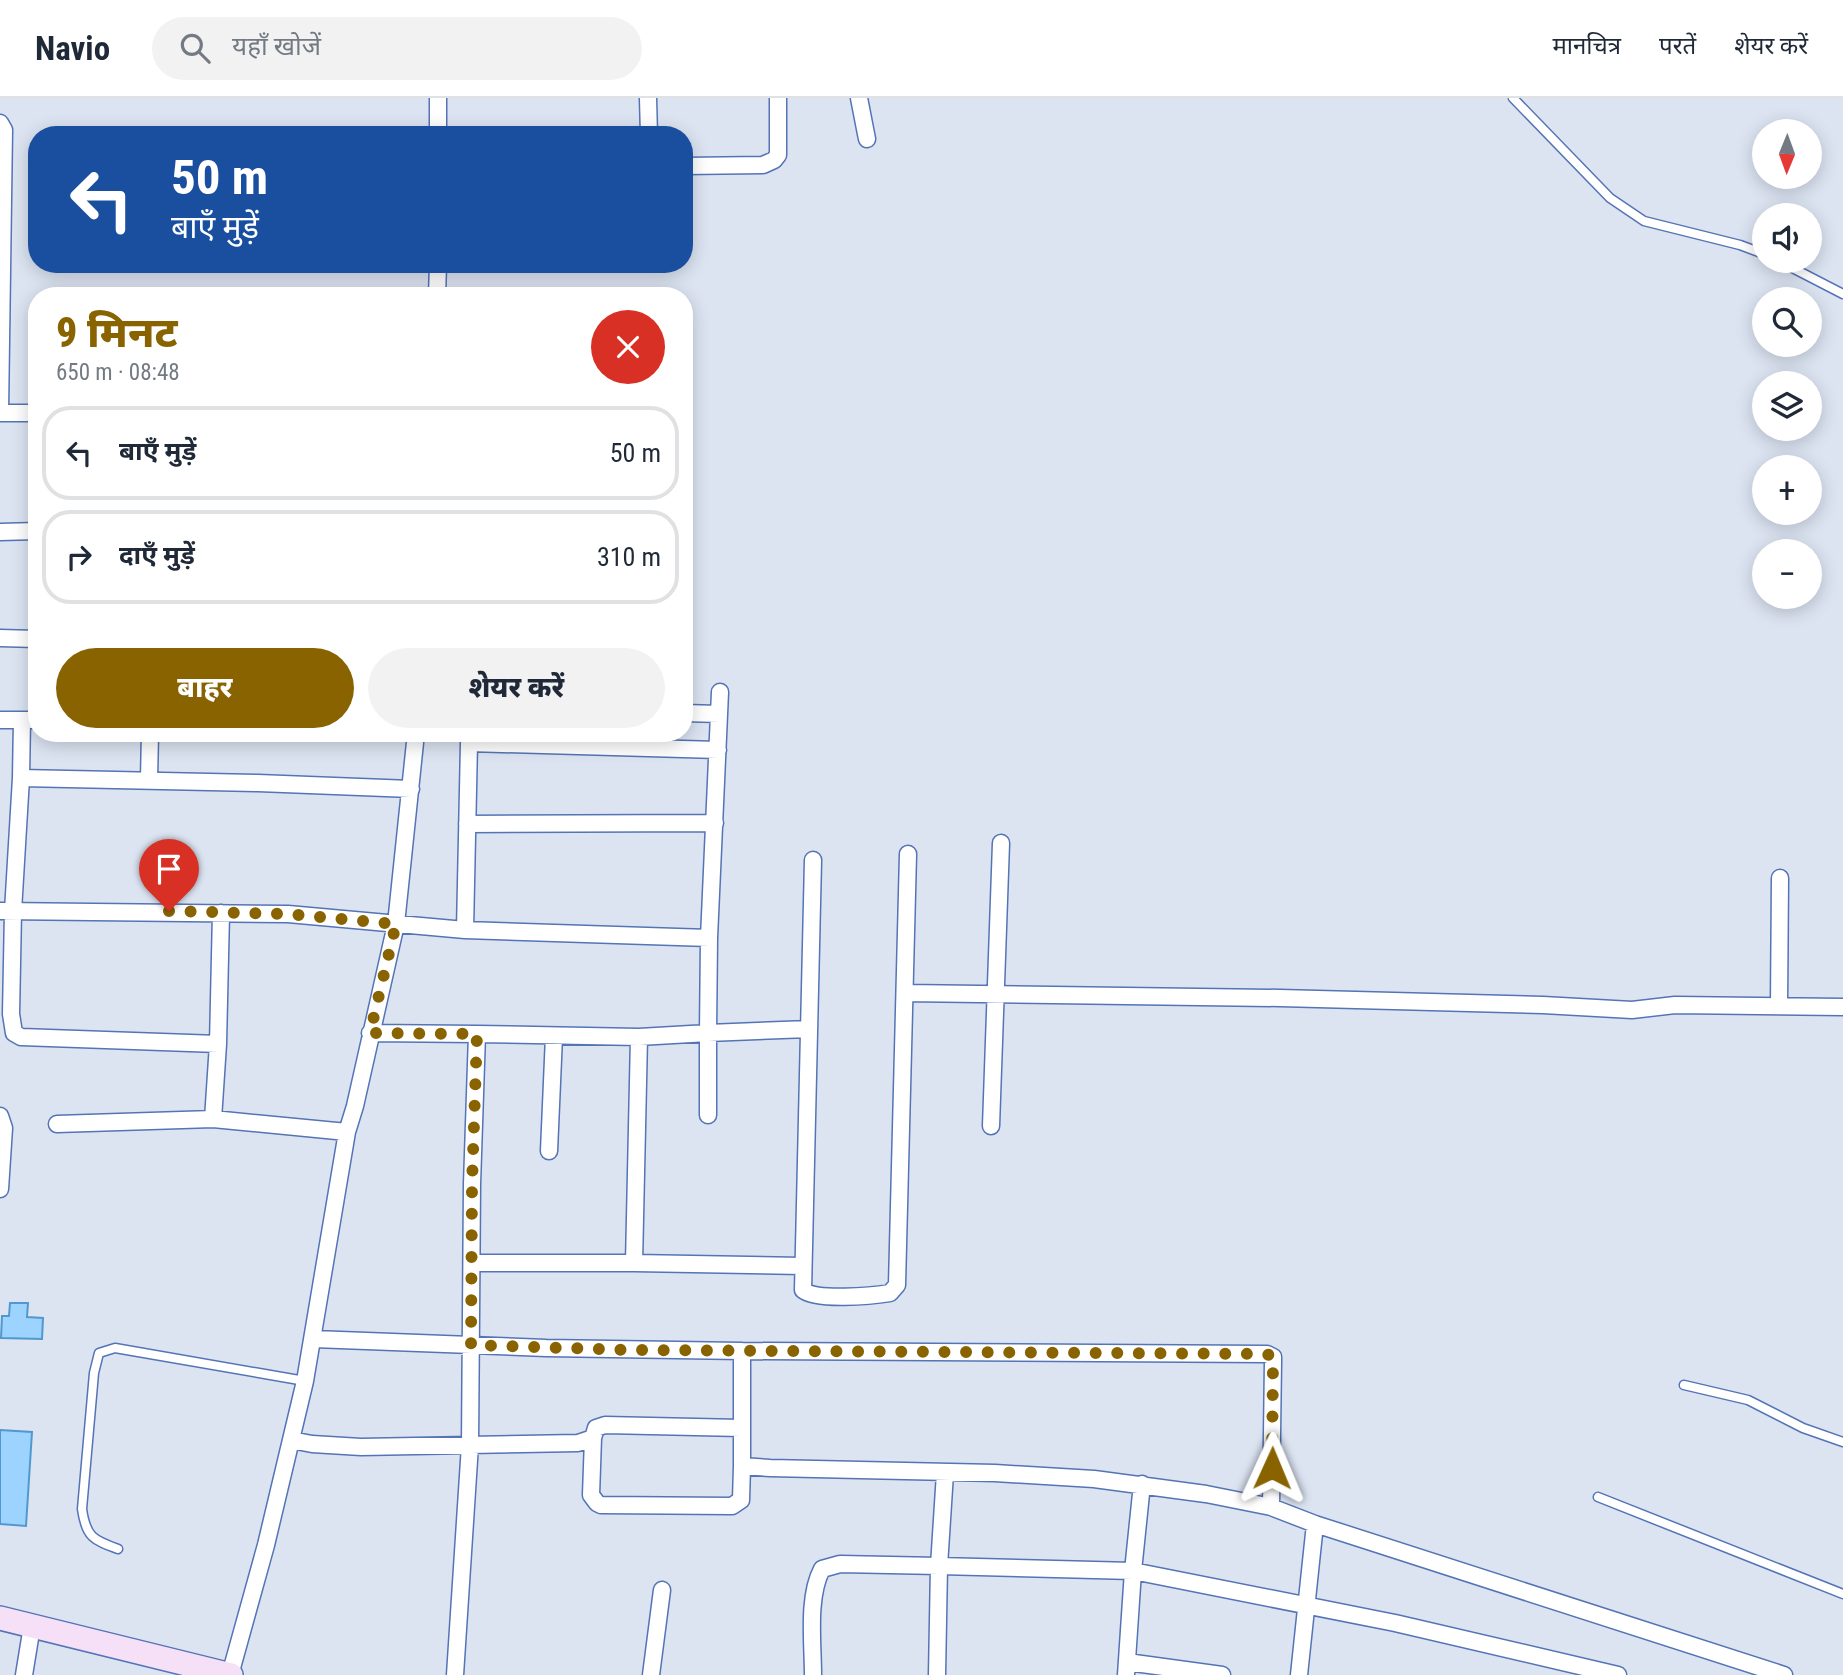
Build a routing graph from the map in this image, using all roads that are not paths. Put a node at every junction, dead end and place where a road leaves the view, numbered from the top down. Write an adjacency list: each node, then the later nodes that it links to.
1 (438, 98): 7 (street)
2 (648, 98): 8 (street)
3 (778, 98): 10 (street)
4 (859, 98): 9 (street)
5 (1513, 98): 11 (lane)
6 (0, 123): 14 (street)
7 (438, 126)
8 (649, 126)
9 (867, 139)
10 (693, 166)
11 (1752, 250)
12 (1802, 273): 13 (lane)
13 (1843, 294)
14 (0, 412): 15 (street)
15 (28, 413)
16 (28, 531): 17 (street)
17 (0, 532)
18 (0, 638): 19 (street)
19 (28, 639)
20 (720, 692): 22 (street)
21 (693, 713): 22 (street)
22 (719, 714): 30 (street)
23 (0, 720): 24 (street)
24 (28, 720)
25 (28, 727): 31 (street)
26 (150, 742): 32 (street)
27 (415, 742): 33 (street)
28 (469, 742): 35 (street)
29 (552, 742): 30 (street)
30 (718, 750): 34 (street)
31 (21, 778): 32 (street); 40 (street)
32 (149, 780): 33 (street)
33 (411, 789): 42 (street)
34 (715, 823): 35 (street); 44 (street)
35 (467, 824): 43 (street)
36 (1000, 844): 46 (street)
37 (908, 854): 45 (street)
38 (813, 860): 49 (street)
39 (1780, 878): 47 (street)
40 (7, 911): 41 (street); 55 (street)
41 (221, 913): 42 (street); 55 (street)
42 (396, 924): 43 (street); 50 (street)
43 (465, 930): 44 (street)
44 (709, 938): 51 (street)
45 (905, 993): 46 (street); 66 (street)
46 (996, 993): 47 (street); 60 (street)
47 (1780, 1005): 48 (street)
48 (1843, 1007)
49 (809, 1029): 51 (street); 66 (street)
50 (370, 1033): 52 (street); 61 (street)
51 (708, 1033): 54 (street); 56 (street)
52 (477, 1034): 53 (street); 64 (street)
53 (554, 1036): 54 (street); 62 (street)
54 (639, 1037): 65 (street)
55 (218, 1044): 58 (street)
56 (708, 1115)
57 (0, 1116): 63 (street)
58 (213, 1119): 59 (street); 61 (street)
59 (57, 1124)
60 (990, 1126)
61 (347, 1132): 67 (street)
62 (549, 1151)
63 (0, 1189)
64 (472, 1263): 65 (street); 68 (street)
65 (634, 1263): 66 (street)
66 (802, 1266)
67 (314, 1339): 68 (street); 70 (street)
68 (471, 1345): 69 (street); 76 (street)
69 (742, 1351): 72 (street); 81 (street)
70 (305, 1381): 74 (street); 83 (lane)
71 (1684, 1385): 75 (lane)
72 (741, 1428): 73 (street); 77 (street)
73 (593, 1438): 76 (street); 77 (street)
74 (291, 1440): 76 (street); 93 (street)
75 (1843, 1442)
76 (470, 1445): 94 (street)
77 (742, 1466): 78 (street)
78 (945, 1474): 79 (street); 84 (street)
79 (1142, 1485): 81 (street); 85 (street)
80 (1598, 1497): 87 (lane)
81 (1271, 1507): 82 (street)
82 (1315, 1524): 88 (street); 101 (street)
83 (118, 1549)
84 (939, 1566): 85 (street); 96 (street); 97 (street)
85 (1133, 1571): 88 (street); 91 (street)
86 (662, 1590): 95 (street)
87 (1843, 1594)
88 (1305, 1606): 99 (street); 100 (street)
89 (0, 1618): 90 (street)
90 (32, 1626): 92 (street); 93 (street)
91 (1127, 1668): 98 (street)
92 (24, 1675)
93 (230, 1675)
94 (455, 1675)
95 (651, 1675)
96 (813, 1675)
97 (937, 1675)
98 (1222, 1675)
99 (1299, 1675)
100 (1618, 1675)
101 (1784, 1675)

